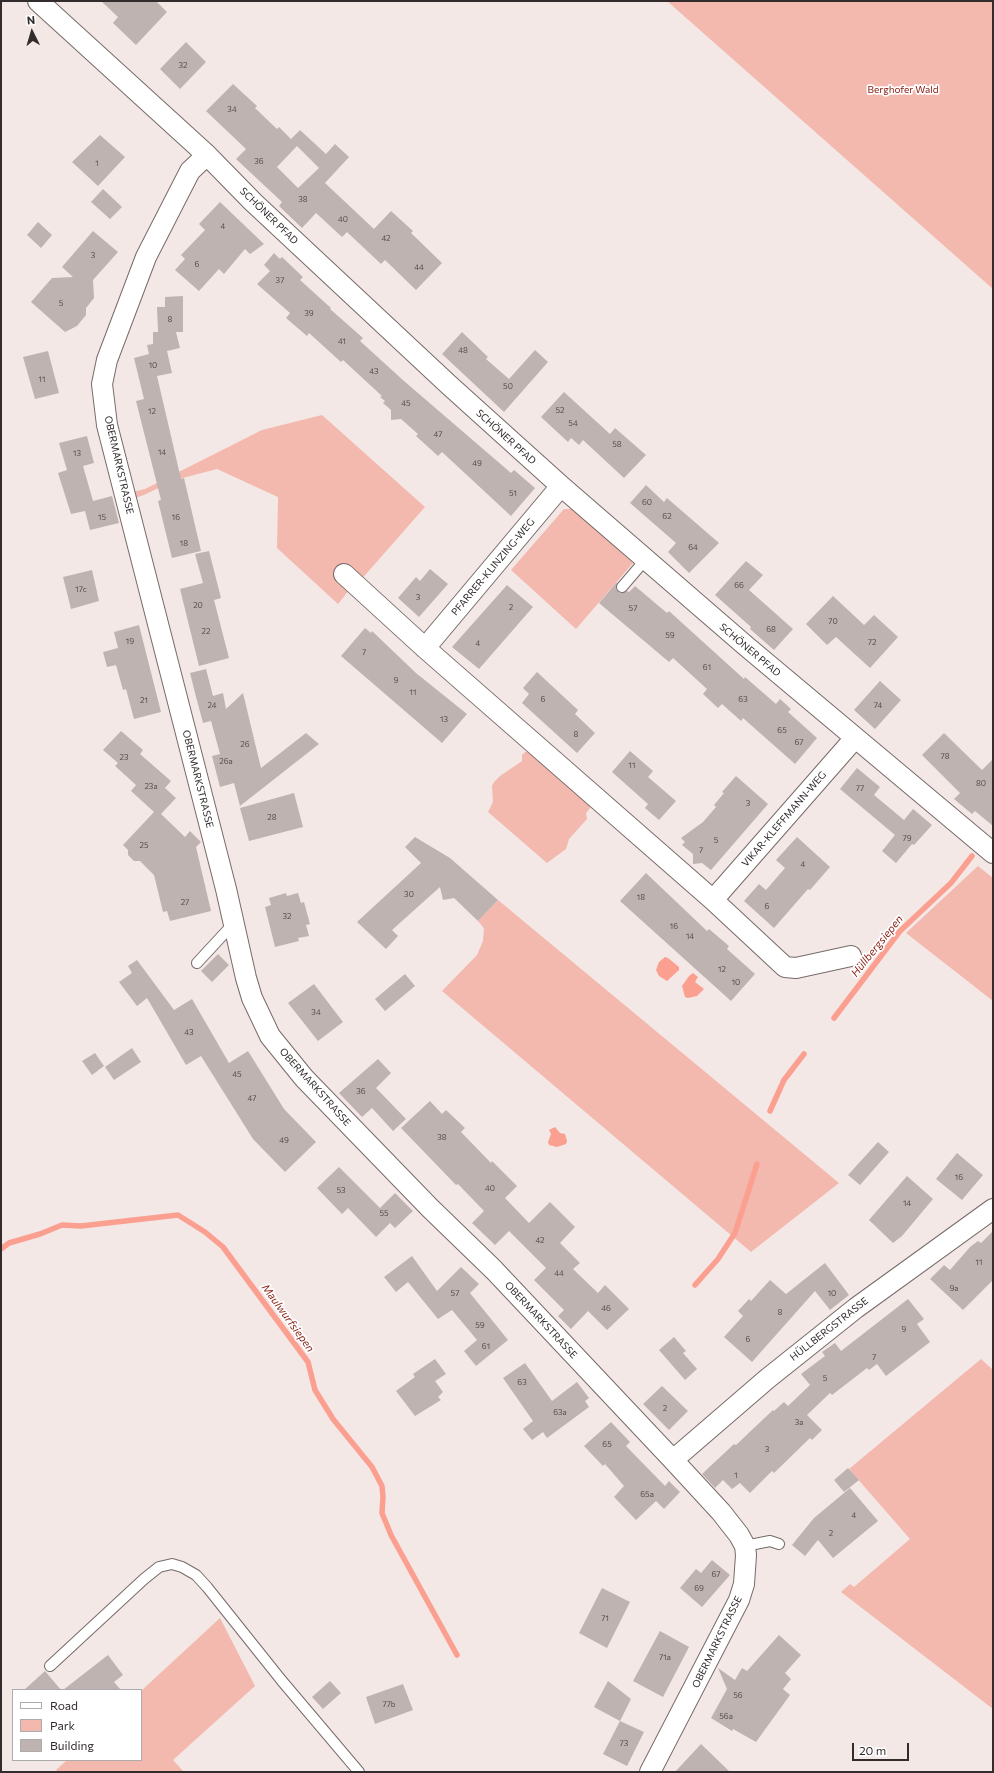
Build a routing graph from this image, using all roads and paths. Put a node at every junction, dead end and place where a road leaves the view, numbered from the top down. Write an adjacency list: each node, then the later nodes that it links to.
1 (38, 1): 2 (street, SCHÖNER PFAD)
2 (207, 155): 3 (street, SCHÖNER PFAD); 11 (street, OBERMARKSTRASSE)
3 (561, 486): 4 (street, SCHÖNER PFAD); 7 (street, PFARRER-KLINZING-WEG)
4 (646, 559): 6 (lane); 8 (street, SCHÖNER PFAD)
5 (344, 574): 7 (street)
6 (622, 587)
7 (425, 648): 10 (street)
8 (855, 738): 9 (street, SCHÖNER PFAD); 10 (street, VIKAR-KLEFFMANN-WEG)
9 (993, 852)
10 (713, 900): 12 (street)
11 (234, 923): 13 (lane); 15 (street, OBERMARKSTRASSE)
12 (852, 956)
13 (197, 962)
14 (993, 1209): 15 (street, HÜLLBERGSTRASSE)
15 (673, 1460): 17 (street, OBERMARKSTRASSE)
16 (779, 1544): 17 (lane)
17 (745, 1546): 20 (street, OBERMARKSTRASSE)
18 (50, 1666): 19 (lane)
19 (359, 1772)
20 (650, 1772)

